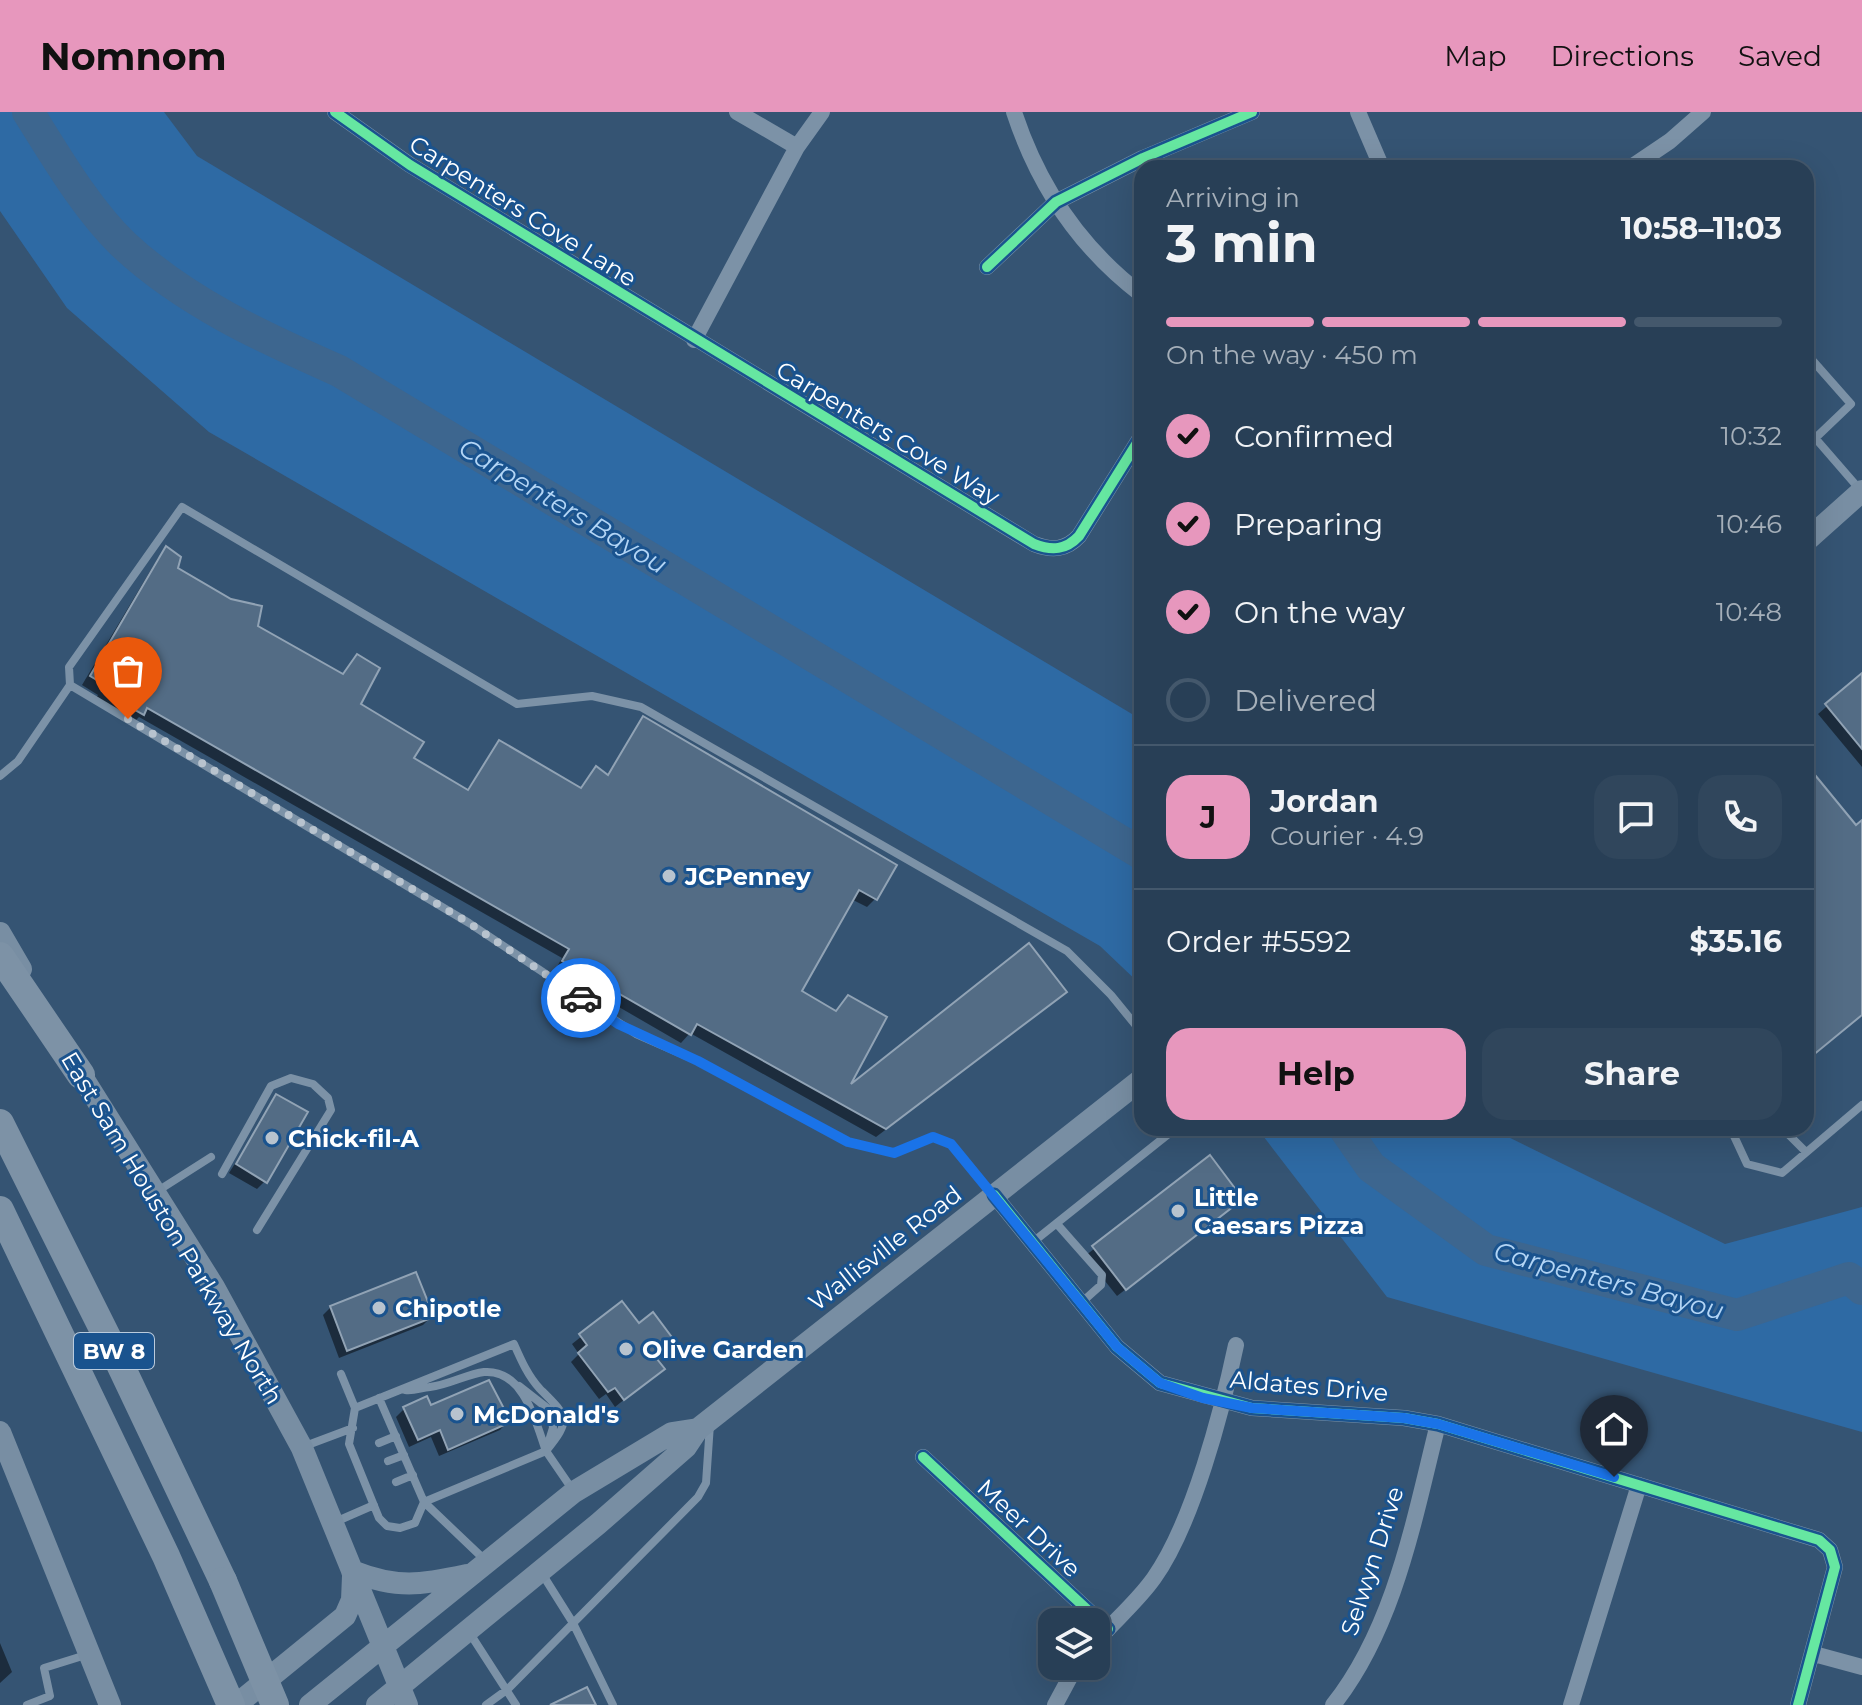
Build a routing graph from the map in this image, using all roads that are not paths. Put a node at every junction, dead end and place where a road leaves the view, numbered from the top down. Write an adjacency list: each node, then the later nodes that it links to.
1 (335, 112): 16 (street, Carpenters Cove Lane)
2 (737, 112): 8 (street)
3 (822, 112): 8 (street)
4 (1014, 112): 13 (street)
5 (1252, 112): 9 (street)
6 (1358, 112): 10 (street)
7 (1703, 112): 11 (street)
8 (797, 147): 16 (street)
9 (1139, 160)
10 (1379, 160)
11 (1642, 160)
12 (1134, 163): 13 (street)
13 (1056, 202): 14 (street); 15 (street)
14 (987, 267)
15 (1134, 288)
16 (694, 340): 19 (street, Carpenters Cove Way)
17 (1814, 362): 18 (lane)
18 (1816, 439): 20 (lane)
19 (1134, 448)
20 (1862, 492): 21 (main road)
21 (1814, 534)
22 (70, 685): 23 (lane); 26 (lane); 38 (lane)
23 (0, 776)
24 (0, 933): 27 (main road, East Sam Houston Parkway North)
25 (0, 956): 27 (highway)
26 (1134, 1023)
27 (81, 1075): 37 (main road, East Sam Houston Parkway North)
28 (1134, 1085): 38 (main road, Wallisville Road)
29 (1862, 1105): 34 (lane)
30 (0, 1123): 94 (highway, BW 8, bridge)
31 (1166, 1136): 40 (lane)
32 (1734, 1136): 34 (lane)
33 (1790, 1136): 34 (lane)
34 (1806, 1152)
35 (211, 1157): 37 (lane)
36 (222, 1174): 41 (lane)
37 (155, 1192): 57 (main road, East Sam Houston Parkway North)
38 (994, 1195): 42 (street, Aldates Drive); 51 (main road, Wallisville Road)
39 (0, 1210): 93 (highway, BW 8)
40 (1057, 1224): 42 (lane); 43 (lane)
41 (257, 1230)
42 (1033, 1242): 43 (street, Aldates Drive)
43 (1082, 1302): 49 (street, Aldates Drive)
44 (1236, 1345): 49 (street)
45 (341, 1374): 50 (lane)
46 (514, 1382): 47 (lane); 59 (lane); 59 (lane)
47 (401, 1389): 48 (lane); 59 (lane)
48 (379, 1398): 50 (lane); 55 (lane)
49 (1224, 1403): 52 (street, Aldates Drive); 80 (street)
50 (355, 1408): 53 (lane)
51 (704, 1424): 70 (main road, Wallisville Road); 76 (main road, Wallisville Road); 79 (lane)
52 (1438, 1424): 68 (street, Aldates Drive); 101 (street, Selwyn Drive)
53 (353, 1428): 57 (lane); 60 (lane)
54 (0, 1432): 83 (main road)
55 (396, 1436): 56 (lane); 61 (lane)
56 (379, 1443)
57 (302, 1448): 74 (main road, East Sam Houston Parkway North)
58 (363, 1450): 60 (lane)
59 (546, 1451): 70 (lane); 72 (lane)
60 (353, 1454): 65 (lane)
61 (404, 1455): 63 (lane); 66 (lane)
62 (923, 1457): 78 (street, Meer Drive)
63 (388, 1461)
64 (372, 1468): 65 (lane)
65 (361, 1472): 71 (lane)
66 (413, 1475): 67 (lane); 72 (lane)
67 (396, 1482)
68 (1639, 1485): 84 (street, Aldates Drive); 102 (street)
69 (380, 1489): 71 (lane)
70 (574, 1492): 75 (main road, Wallisville Road)
71 (370, 1493): 73 (lane)
72 (424, 1502): 73 (lane); 75 (lane)
73 (374, 1505): 74 (lane)
74 (334, 1522): 77 (main road, East Sam Houston Parkway North)
75 (480, 1568): 77 (main road); 82 (main road, Wallisville Road)
76 (541, 1571): 79 (lane); 81 (main road, Wallisville Road)
77 (353, 1573): 82 (main road, East Sam Houston Parkway North); 93 (main road)
78 (1085, 1608)
79 (573, 1623): 87 (lane); 99 (lane)
80 (1110, 1627)
81 (468, 1631): 87 (lane); 89 (main road, Wallisville Road)
82 (383, 1647): 89 (main road, East Sam Houston Parkway North); 95 (main road, Wallisville Road)
83 (90, 1654): 88 (lane); 90 (main road)
84 (1814, 1654): 85 (street); 103 (street)
85 (1862, 1667)
86 (1068, 1680): 100 (street)
87 (508, 1689): 97 (lane); 98 (lane)
88 (50, 1696): 91 (lane); 92 (lane)
89 (404, 1696): 96 (main road, Wallisville Road)
90 (111, 1703)
91 (27, 1705)
92 (55, 1705)
93 (234, 1705)
94 (275, 1705)
95 (310, 1705)
96 (377, 1705)
97 (486, 1705)
98 (516, 1705)
99 (613, 1705)
100 (1055, 1705)
101 (1333, 1705)
102 (1571, 1705)
103 (1798, 1705)

